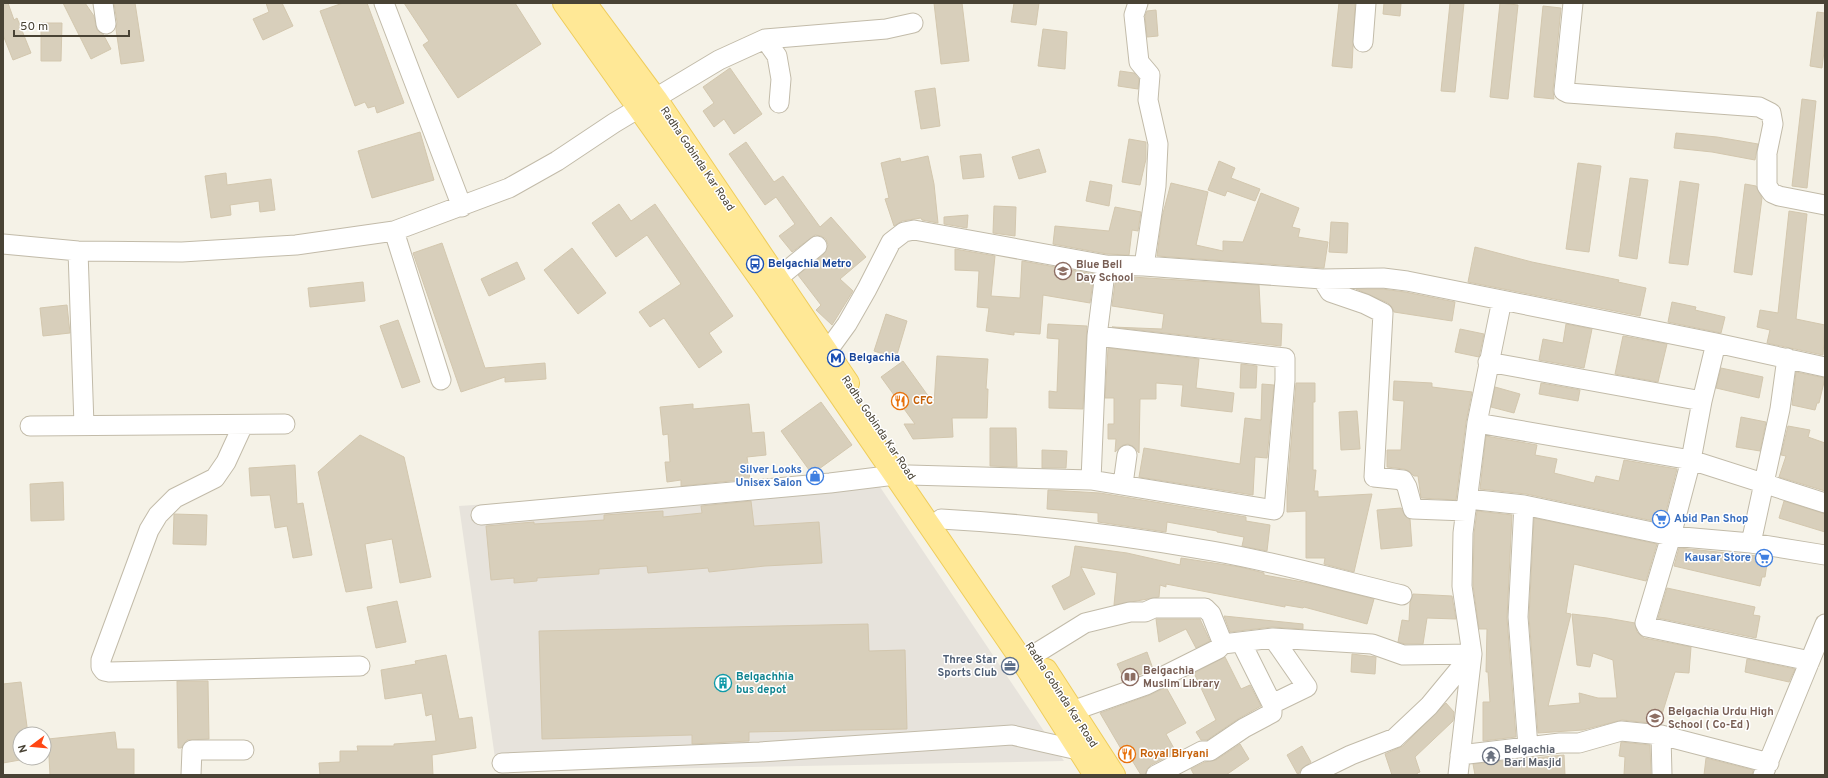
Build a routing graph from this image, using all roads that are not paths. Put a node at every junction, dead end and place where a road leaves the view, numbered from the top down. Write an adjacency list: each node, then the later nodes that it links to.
1 (103, 3): 9 (street)
2 (384, 3): 15 (street)
3 (564, 3): 13 (main road)
4 (585, 3): 13 (main road, Radha Gobinda Kar Road)
5 (1138, 3): 21 (street)
6 (1366, 3): 11 (street)
7 (1573, 3): 14 (street)
8 (913, 23): 10 (street)
9 (106, 24)
10 (765, 39): 12 (street); 13 (street)
11 (1364, 42)
12 (779, 102)
13 (647, 103): 15 (street); 22 (main road, Radha Gobinda Kar Road); 27 (main road)
14 (1825, 205)
15 (462, 207): 16 (street)
16 (394, 231): 19 (street); 31 (street)
17 (3, 244): 19 (street)
18 (816, 246): 22 (street)
19 (78, 251): 35 (street)
20 (1106, 265): 21 (street); 25 (street); 27 (street)
21 (1144, 266): 23 (street)
22 (778, 278): 27 (main road, Radha Gobinda Kar Road)
23 (1322, 279): 24 (street); 45 (street)
24 (1502, 300): 26 (street); 29 (street)
25 (1097, 336): 41 (street); 43 (street)
26 (1716, 342): 28 (street); 32 (street)
27 (822, 358): 40 (main road)
28 (1787, 358): 30 (street); 42 (street)
29 (1488, 362): 32 (street); 33 (street)
30 (1825, 367)
31 (442, 380)
32 (1702, 401): 39 (street)
33 (1477, 422): 39 (street); 45 (street)
34 (285, 424): 36 (street)
35 (84, 425): 36 (street); 37 (street)
36 (242, 425): 59 (street)
37 (30, 426)
38 (1127, 455): 43 (street)
39 (1691, 460): 42 (street); 49 (street)
40 (902, 475): 41 (street); 47 (street); 48 (main road, Radha Gobinda Kar Road); 61 (main road)
41 (1091, 480): 43 (street)
42 (1764, 483): 44 (street); 50 (street)
43 (1123, 484)
44 (1825, 503)
45 (1467, 505): 46 (street); 57 (street)
46 (1524, 505): 49 (street); 64 (street)
47 (481, 515)
48 (941, 519): 52 (street); 56 (main road, Radha Gobinda Kar Road)
49 (1671, 536): 50 (street); 58 (street)
50 (1751, 543): 51 (street)
51 (1825, 555)
52 (1402, 595)
53 (1825, 624): 58 (street)
54 (1273, 638): 55 (street); 57 (street); 60 (street)
55 (1232, 643): 56 (street); 60 (street); 61 (street)
56 (1035, 654): 61 (main road, Radha Gobinda Kar Road)
57 (1472, 654): 66 (street); 73 (street)
58 (1810, 661): 68 (street)
59 (360, 666)
60 (1272, 704): 72 (street)
61 (1065, 715): 63 (main road)
62 (1661, 736): 64 (street); 68 (street); 75 (street)
63 (1085, 746): 67 (street); 70 (main road); 71 (main road, Radha Gobinda Kar Road)
64 (1528, 746): 66 (street)
65 (244, 750): 69 (street)
66 (1460, 755): 74 (street)
67 (502, 763)
68 (1766, 769)
69 (191, 775)
70 (1095, 775)
71 (1114, 775)
72 (1156, 775)
73 (1310, 775)
74 (1458, 775)
75 (1662, 775)

